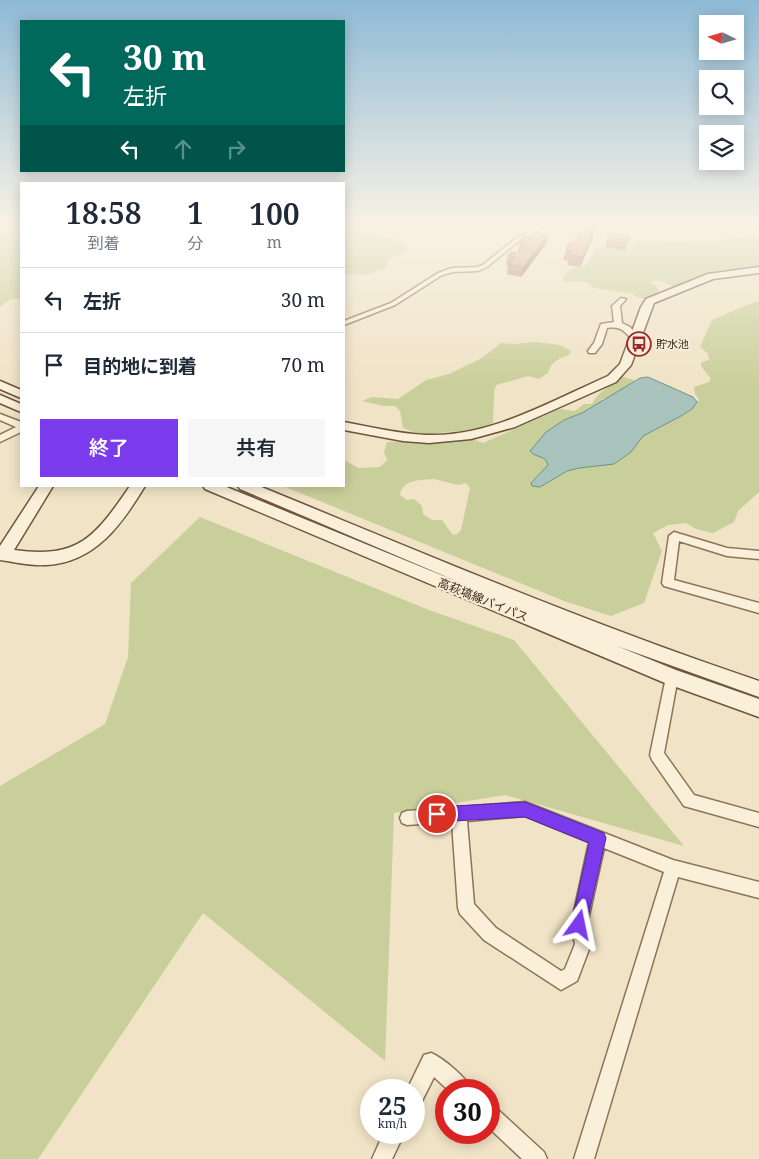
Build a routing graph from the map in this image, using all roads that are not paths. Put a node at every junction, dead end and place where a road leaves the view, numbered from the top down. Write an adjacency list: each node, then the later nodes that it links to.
1 (435, 277): 4 (street)
2 (708, 277): 6 (street)
3 (624, 298): 5 (street)
4 (345, 322)
5 (618, 324): 6 (street); 7 (street)
6 (635, 338): 14 (street)
7 (592, 351)
8 (0, 386): 9 (street)
9 (20, 394)
10 (0, 399): 11 (street)
11 (20, 408)
12 (0, 417): 13 (street)
13 (20, 426)
14 (345, 426)
15 (20, 429): 16 (street)
16 (0, 439)
17 (45, 487): 22 (street)
18 (137, 487): 22 (street)
19 (213, 487): 21 (street, 高萩塙線バイパス)
20 (247, 487): 21 (street, 高萩塙線バイパス)
21 (385, 552): 25 (street, 高萩塙線バイパス)
22 (1, 554)
23 (759, 555): 24 (street)
24 (759, 608)
25 (548, 619): 26 (street, 高萩塙線バイパス); 27 (street, 高萩塙線バイパス)
26 (672, 677): 28 (street, 高萩塙線バイパス); 31 (street)
27 (759, 689)
28 (759, 708)
29 (459, 813): 30 (street); 32 (street); 32 (street)
30 (407, 818)
31 (759, 820)
32 (598, 838): 33 (street)
33 (673, 868): 34 (street); 41 (street)
34 (759, 890)
35 (422, 1079): 36 (street)
36 (450, 1079)
37 (500, 1125): 40 (street)
38 (389, 1144): 39 (street)
39 (382, 1159)
40 (537, 1159)
41 (584, 1159)

